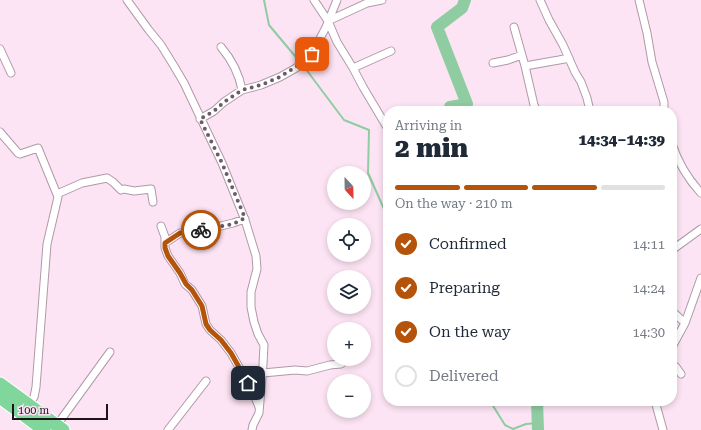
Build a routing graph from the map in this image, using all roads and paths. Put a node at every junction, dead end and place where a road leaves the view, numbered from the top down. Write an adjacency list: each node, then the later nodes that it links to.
1 (127, 0): 22 (street)
2 (314, 0): 7 (street)
3 (337, 0): 7 (street)
4 (382, 0): 7 (street)
5 (540, 0): 13 (street)
6 (639, 0): 21 (street)
7 (328, 21): 16 (street); 18 (street)
8 (514, 27): 12 (street)
9 (221, 47): 18 (street)
10 (0, 49): 17 (street)
11 (391, 51): 16 (street)
12 (522, 55): 14 (street); 15 (street)
13 (568, 58): 15 (street); 20 (street)
14 (493, 63)
15 (525, 66): 19 (street)
16 (353, 68): 23 (street)
17 (11, 73)
18 (242, 90): 22 (street)
19 (535, 106)
20 (589, 106)
21 (664, 106)
22 (200, 119): 29 (street)
23 (383, 121)
24 (0, 132): 27 (street)
25 (677, 156): 26 (street)
26 (701, 193)
27 (57, 194): 28 (street); 48 (street)
28 (153, 202)
29 (245, 218): 32 (street); 42 (street)
30 (161, 226): 32 (street)
31 (701, 229): 33 (street)
32 (165, 243): 49 (street)
33 (677, 246)
34 (701, 278): 35 (street)
35 (699, 287): 37 (street)
36 (677, 315): 37 (street)
37 (685, 322): 38 (street)
38 (677, 337)
39 (110, 352): 50 (street)
40 (327, 366): 42 (street)
41 (677, 368): 43 (street)
42 (263, 373): 49 (street)
43 (681, 374)
44 (206, 381): 52 (street)
45 (0, 384): 48 (highway)
46 (0, 397): 48 (highway)
47 (656, 406): 54 (street)
48 (25, 409): 50 (highway); 51 (highway)
49 (260, 409): 53 (street)
50 (60, 428)
51 (44, 430)
52 (168, 430)
53 (252, 430)
54 (663, 430)

